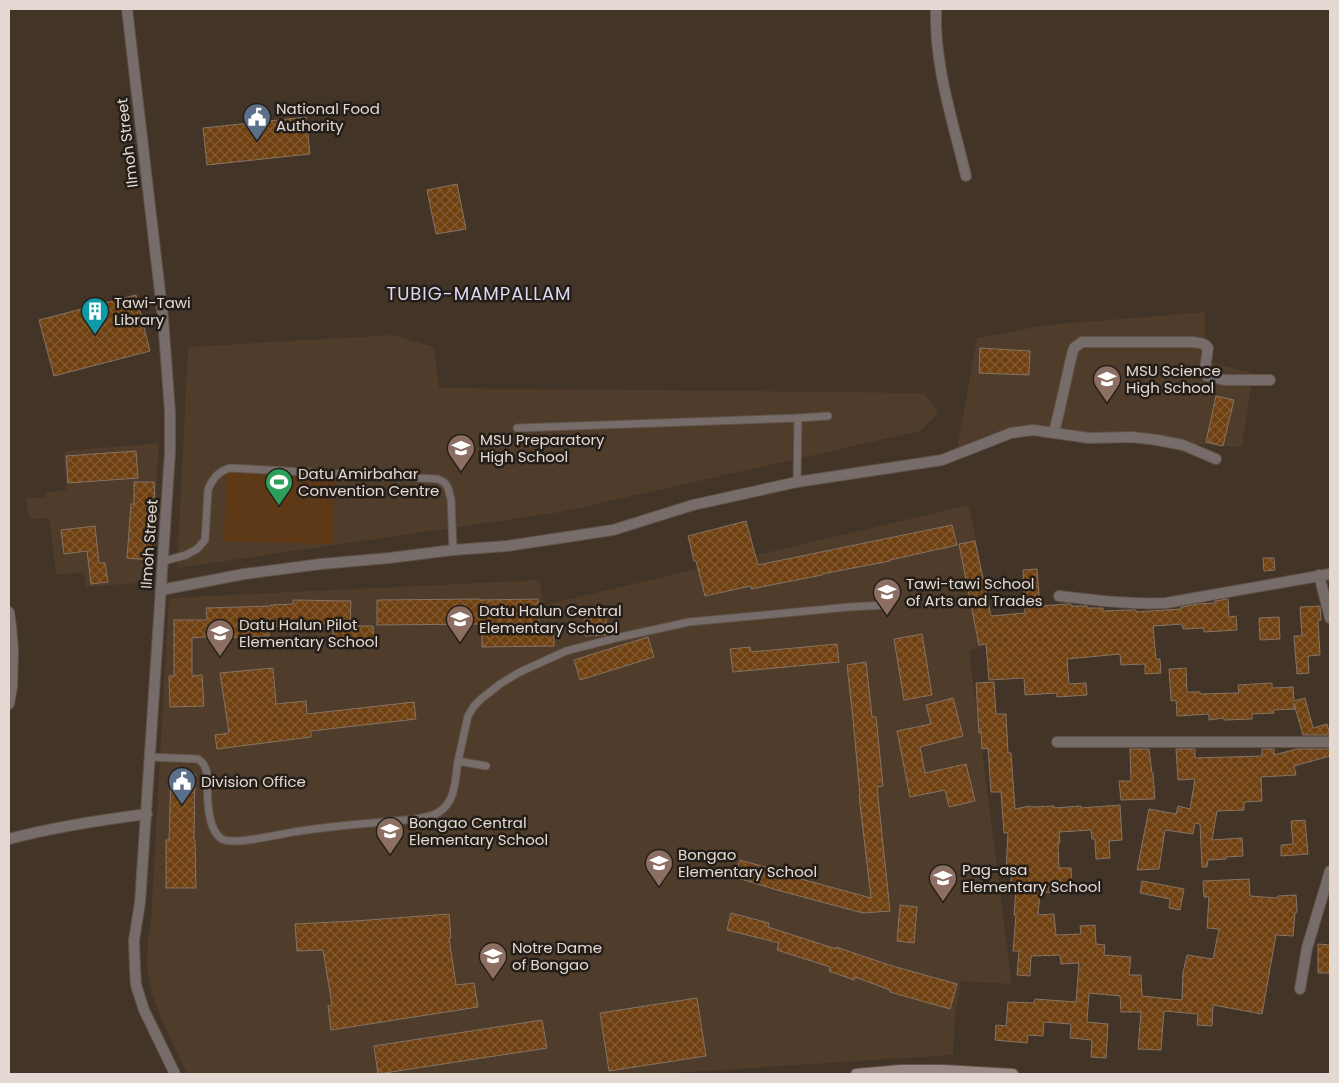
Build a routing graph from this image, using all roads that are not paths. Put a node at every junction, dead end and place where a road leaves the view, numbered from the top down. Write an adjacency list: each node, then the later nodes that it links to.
1 (127, 9): 12 (street, Ilmoh Street)
2 (936, 9): 3 (street)
3 (966, 176)
4 (1270, 380): 8 (street)
5 (828, 416): 6 (lane)
6 (798, 418): 7 (lane); 10 (lane)
7 (516, 428)
8 (1054, 432): 9 (street); 10 (street)
9 (1216, 459)
10 (797, 482): 11 (street)
11 (453, 550): 12 (lane); 15 (street)
12 (164, 561): 15 (street, Ilmoh Street)
13 (1330, 574): 14 (street)
14 (1319, 576): 16 (street); 19 (street)
15 (161, 590): 24 (street, Ilmoh Street)
16 (1059, 596)
17 (887, 605): 25 (lane)
18 (9, 612): 20 (street)
19 (1330, 618)
20 (11, 687): 21 (street)
21 (9, 704)
22 (1057, 742): 23 (street)
23 (1330, 742)
24 (150, 757): 25 (lane); 27 (street, Ilmoh Street)
25 (458, 761): 26 (lane)
26 (486, 766)
27 (146, 814): 28 (street); 31 (street, Ilmoh Street)
28 (9, 839)
29 (1330, 871): 30 (street)
30 (1300, 989)
31 (174, 1074)
32 (856, 1074): 33 (main road)
33 (1013, 1074)

